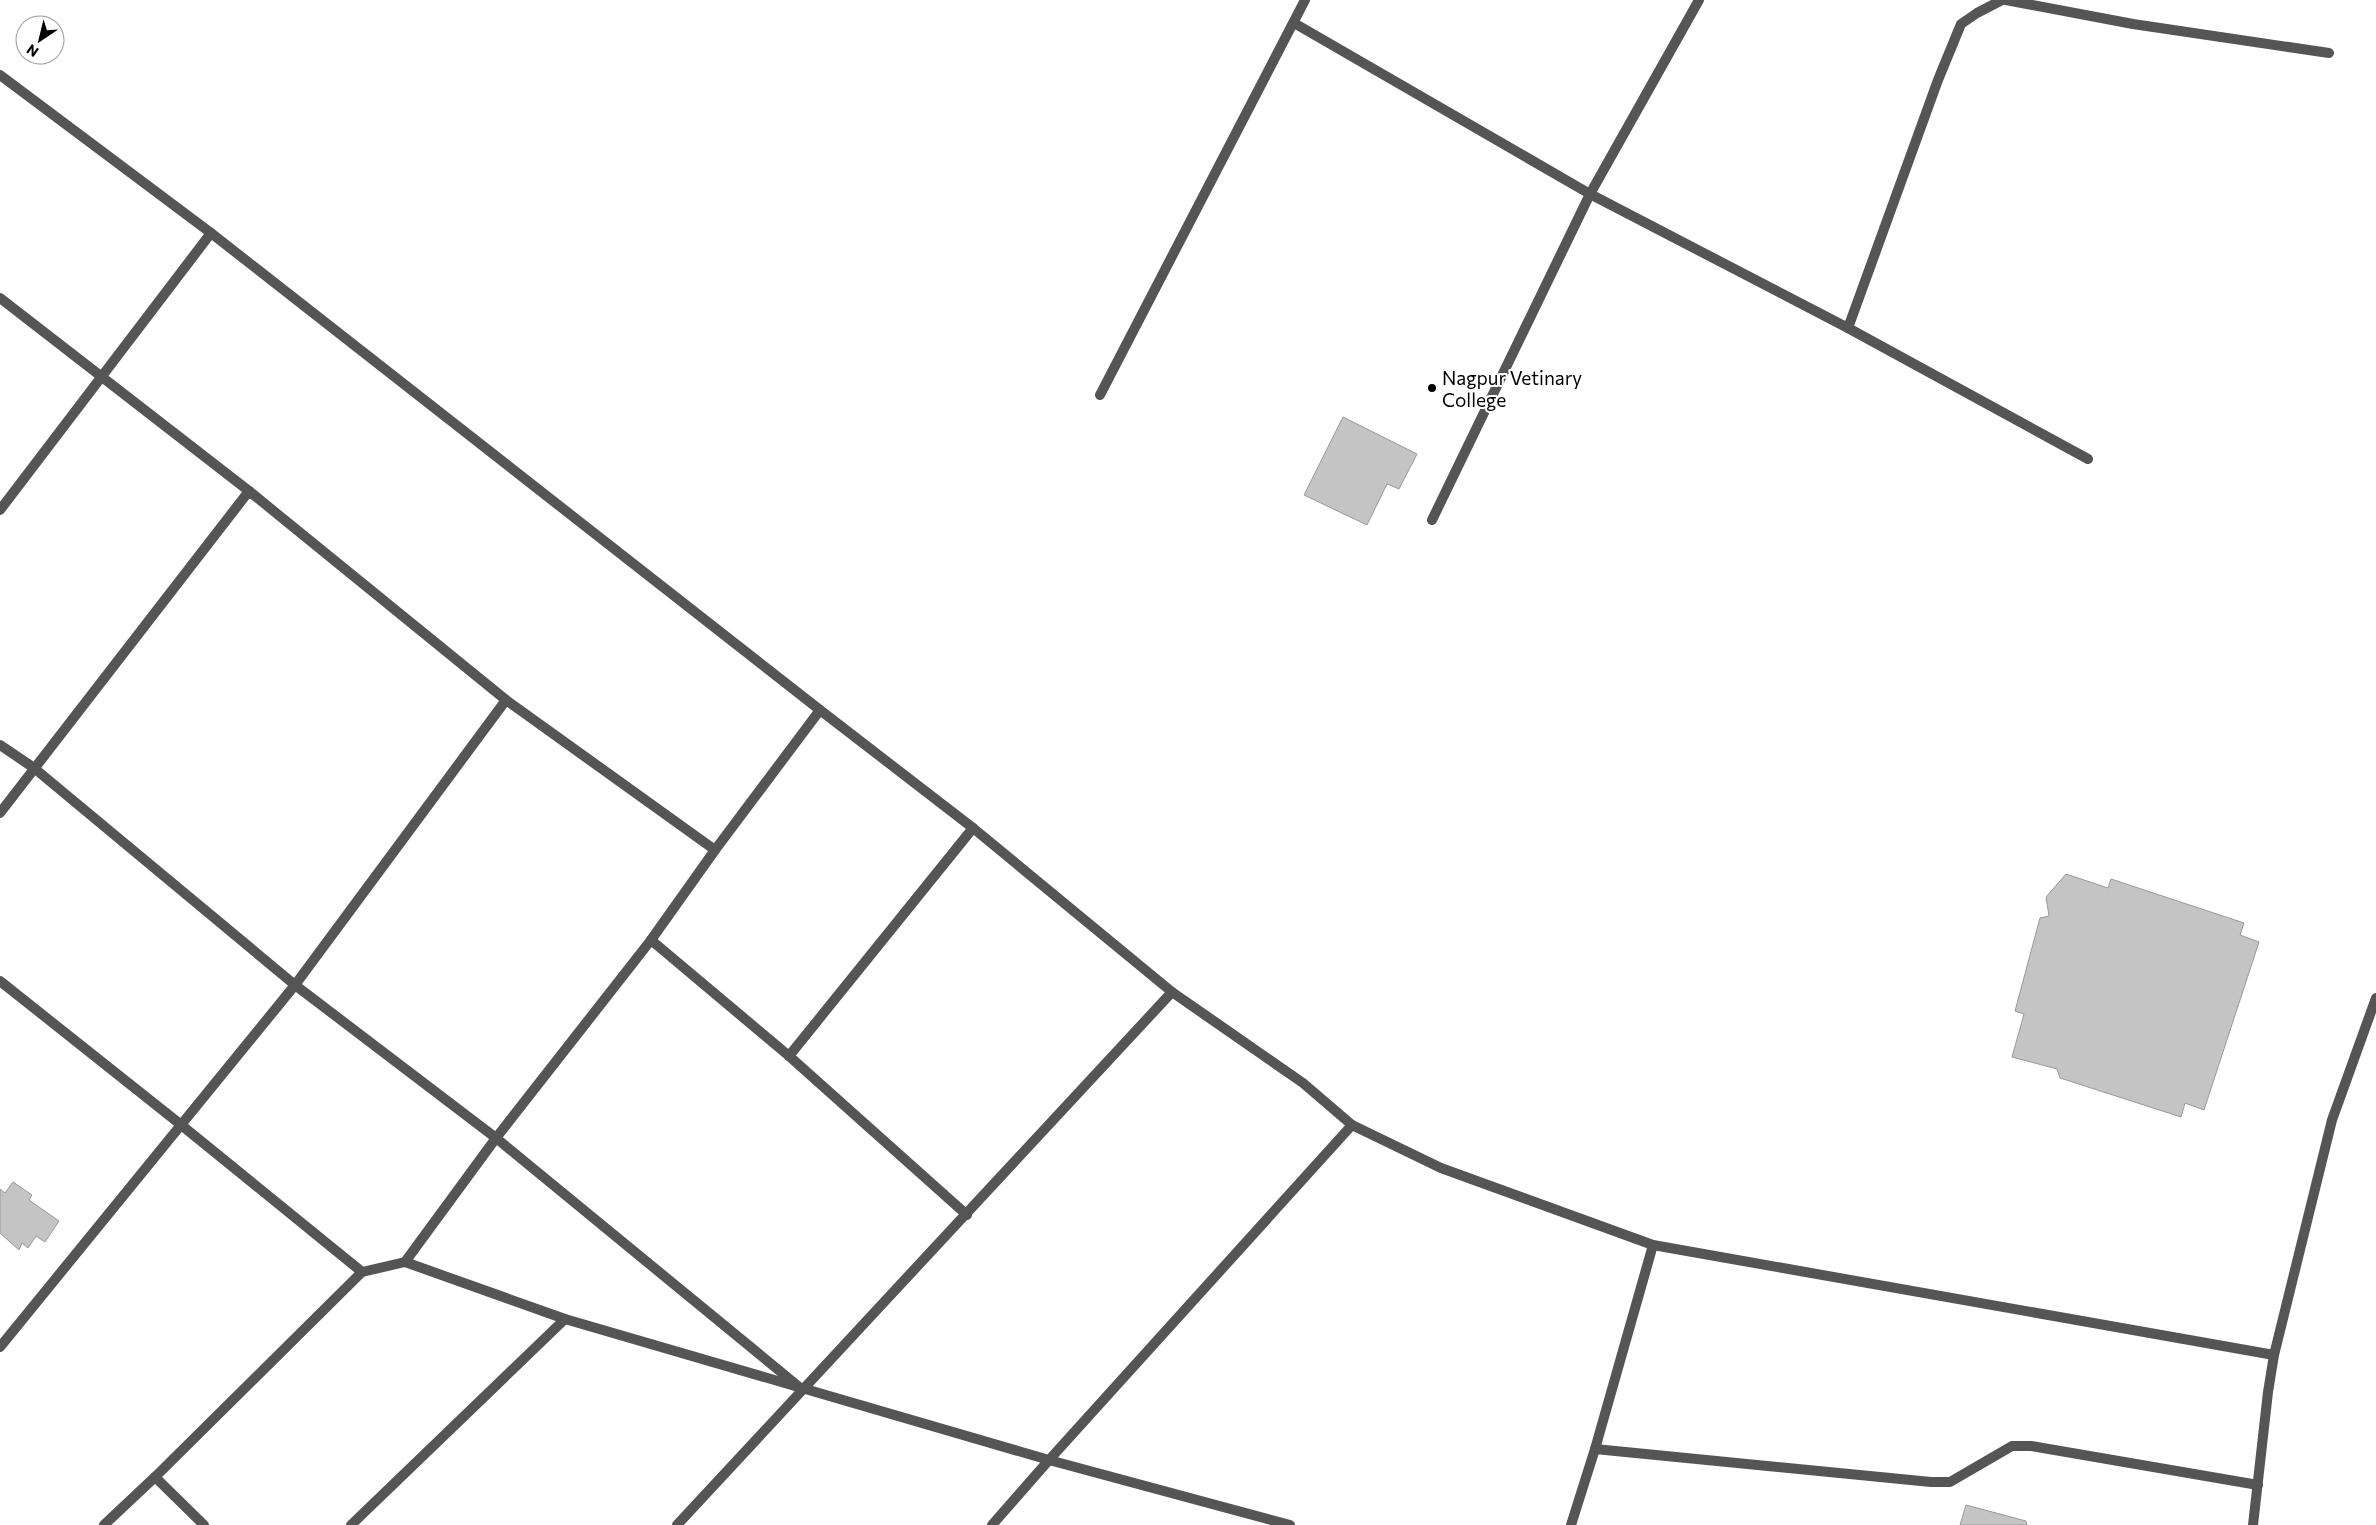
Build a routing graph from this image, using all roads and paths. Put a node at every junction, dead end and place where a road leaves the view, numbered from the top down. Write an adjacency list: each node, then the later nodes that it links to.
1 (1305, 0): 5 (street)
2 (1699, 0): 8 (street)
3 (2002, 0): 11 (street)
4 (2006, 0): 6 (street)
5 (1294, 23): 8 (street); 13 (street)
6 (2329, 53)
7 (0, 75): 9 (street)
8 (1590, 194): 11 (street); 17 (street)
9 (211, 233): 12 (street); 19 (street)
10 (0, 298): 12 (street)
11 (1848, 328): 14 (street)
12 (102, 375): 15 (street); 16 (street)
13 (1100, 395)
14 (2088, 458)
15 (249, 491): 18 (street); 21 (street)
16 (0, 510)
17 (1432, 520)
18 (506, 700): 24 (street); 27 (street)
19 (820, 710): 23 (street); 24 (street)
20 (0, 745): 21 (street)
21 (34, 768): 22 (street); 27 (street)
22 (0, 814)
23 (974, 828): 28 (street); 30 (street)
24 (715, 850): 25 (street)
25 (651, 940): 30 (street); 33 (street)
26 (0, 981): 31 (street)
27 (295, 985): 31 (street); 33 (street)
28 (1172, 992): 32 (street); 34 (street)
29 (2376, 998): 40 (street)
30 (789, 1056): 34 (street)
31 (180, 1124): 37 (street); 39 (street)
32 (1352, 1125): 35 (street); 43 (street)
33 (496, 1138): 36 (street); 41 (street)
34 (967, 1214): 41 (street)
35 (1653, 1245): 40 (street); 42 (street)
36 (405, 1262): 37 (street); 38 (street)
37 (362, 1272): 44 (street)
38 (566, 1319): 41 (street); 48 (street)
39 (0, 1347)
40 (2274, 1356): 45 (street)
41 (802, 1389): 43 (street); 49 (street)
42 (1595, 1449): 45 (street); 52 (street)
43 (1049, 1460): 50 (street); 51 (street)
44 (155, 1478): 46 (street); 47 (street)
45 (2258, 1485): 53 (street)
46 (104, 1525)
47 (204, 1525)
48 (351, 1525)
49 (676, 1525)
50 (992, 1525)
51 (1290, 1525)
52 (1571, 1525)
53 (2254, 1525)

